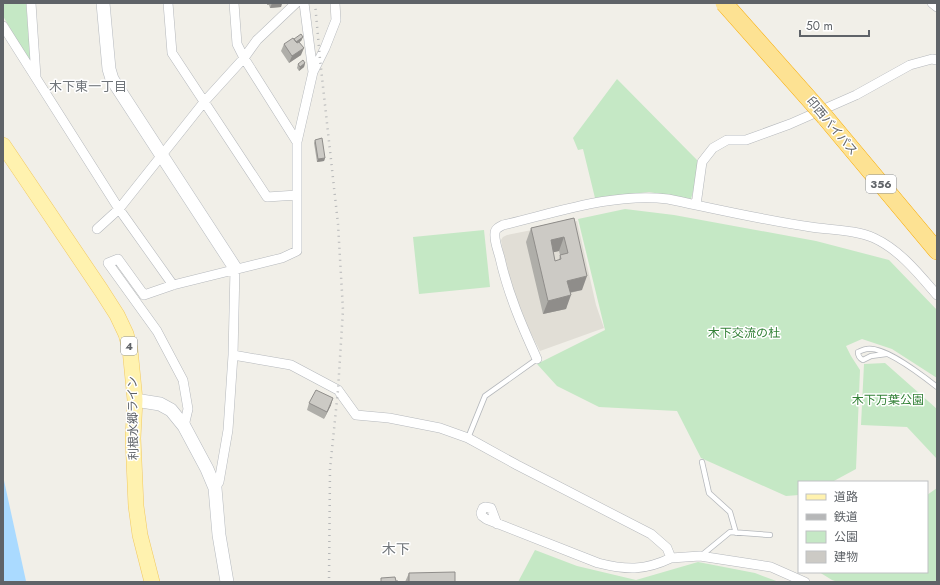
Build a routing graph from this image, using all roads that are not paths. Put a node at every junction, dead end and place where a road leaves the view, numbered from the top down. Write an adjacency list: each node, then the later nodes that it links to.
1 (31, 3): 15 (street)
2 (103, 3): 19 (street)
3 (168, 3): 16 (street)
4 (234, 3): 12 (street)
5 (296, 3): 12 (street)
6 (304, 3): 14 (street)
7 (335, 3): 14 (street)
8 (724, 3): 24 (highway, 印西バイパス / 356, bridge)
9 (932, 3): 10 (street)
10 (937, 7)
11 (3, 26): 15 (street)
12 (244, 58): 16 (street); 17 (street)
13 (937, 60): 21 (street)
14 (313, 72): 17 (street)
15 (36, 78): 22 (street)
16 (204, 102): 19 (street); 20 (street)
17 (298, 142): 20 (street)
18 (3, 145): 32 (main road, 利根水郷ライン / 4)
19 (163, 156): 22 (street); 25 (street)
20 (297, 195): 25 (street)
21 (696, 205): 27 (street); 30 (street)
22 (119, 209): 23 (street); 26 (street)
23 (97, 229)
24 (937, 251)
25 (236, 268): 26 (street); 29 (street)
26 (173, 285): 33 (street)
27 (937, 295)
28 (886, 354): 28 (lane); 31 (lane)
29 (233, 355): 34 (street); 36 (street)
30 (537, 359): 34 (lane)
31 (937, 387)
32 (135, 400): 33 (street); 42 (main road, 利根水郷ライン / 4)
33 (184, 426): 36 (street)
34 (468, 438): 41 (street)
35 (702, 462): 38 (lane)
36 (215, 488): 43 (street)
37 (497, 524): 41 (street)
38 (736, 533): 39 (lane); 40 (lane)
39 (770, 535)
40 (700, 556): 41 (street); 44 (street)
41 (671, 558)
42 (152, 582)
43 (227, 582)
44 (805, 582)

